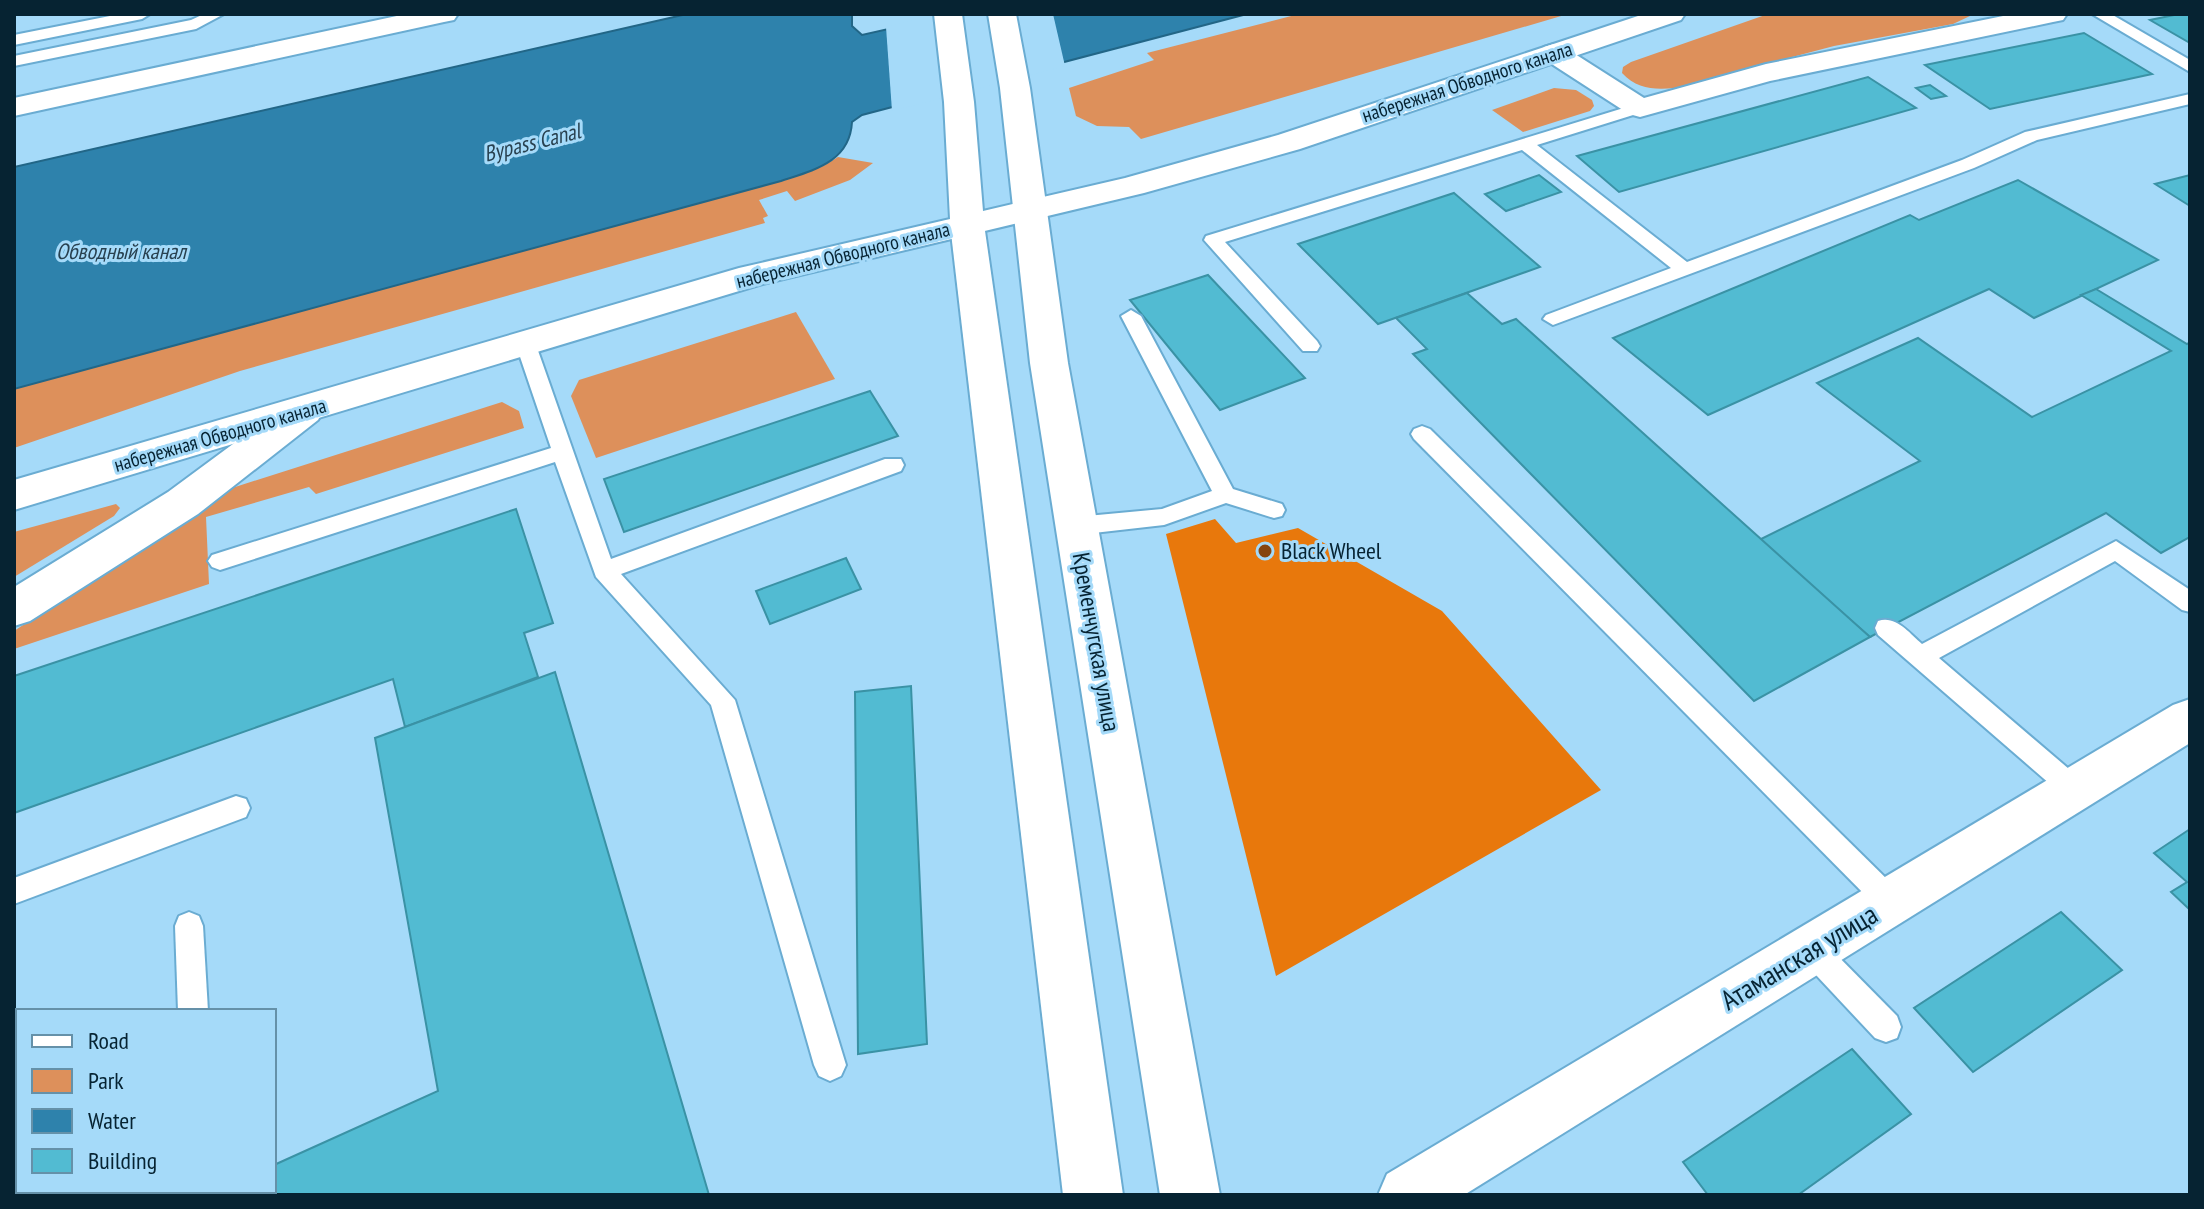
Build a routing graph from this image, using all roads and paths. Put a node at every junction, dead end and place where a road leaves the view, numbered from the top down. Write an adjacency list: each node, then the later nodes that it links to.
1 (142, 14): 9 (lane)
2 (216, 14): 11 (lane)
3 (444, 14): 14 (street)
4 (948, 14): 18 (street)
5 (1002, 14): 17 (street, Кременчугская улица)
6 (1671, 14): 10 (street, набережная Обводного канала)
7 (2053, 14): 15 (street)
8 (2100, 14): 12 (lane)
9 (14, 40)
10 (1554, 53): 15 (street); 17 (street, набережная Обводного канала)
11 (14, 61)
12 (2190, 67)
13 (2190, 99): 19 (lane)
14 (14, 107)
15 (1640, 108): 16 (lane)
16 (1525, 144): 19 (lane); 23 (lane)
17 (1030, 211): 18 (street, набережная Обводного канала); 31 (street, Кременчугская улица)
18 (967, 224): 22 (street, набережная Обводного канала); 48 (street)
19 (1685, 270): 21 (lane)
20 (1131, 316): 29 (lane)
21 (1553, 319)
22 (526, 345): 24 (street, набережная Обводного канала); 26 (lane)
23 (1310, 346)
24 (304, 411): 28 (street, набережная Обводного канала); 35 (street)
25 (1422, 434): 42 (lane)
26 (562, 452): 32 (lane); 33 (lane)
27 (893, 465): 33 (lane)
28 (14, 495)
29 (1225, 495): 30 (lane); 31 (lane)
30 (1274, 510)
31 (1076, 526): 49 (street, Кременчугская улица)
32 (220, 561)
33 (604, 571): 47 (lane)
34 (2190, 603): 37 (lane)
35 (14, 609)
36 (1887, 628): 37 (lane)
37 (1920, 657): 39 (lane)
38 (2190, 719): 39 (street, Атаманская улица)
39 (2074, 789): 42 (street, Атаманская улица)
40 (236, 808): 41 (lane)
41 (14, 891)
42 (1890, 901): 44 (street, Атаманская улица)
43 (189, 926): 45 (lane)
44 (1811, 949): 46 (lane); 50 (street, Атаманская улица)
45 (193, 1009)
46 (1886, 1027)
47 (830, 1065)
48 (1093, 1195)
49 (1190, 1195)
50 (1408, 1195)

